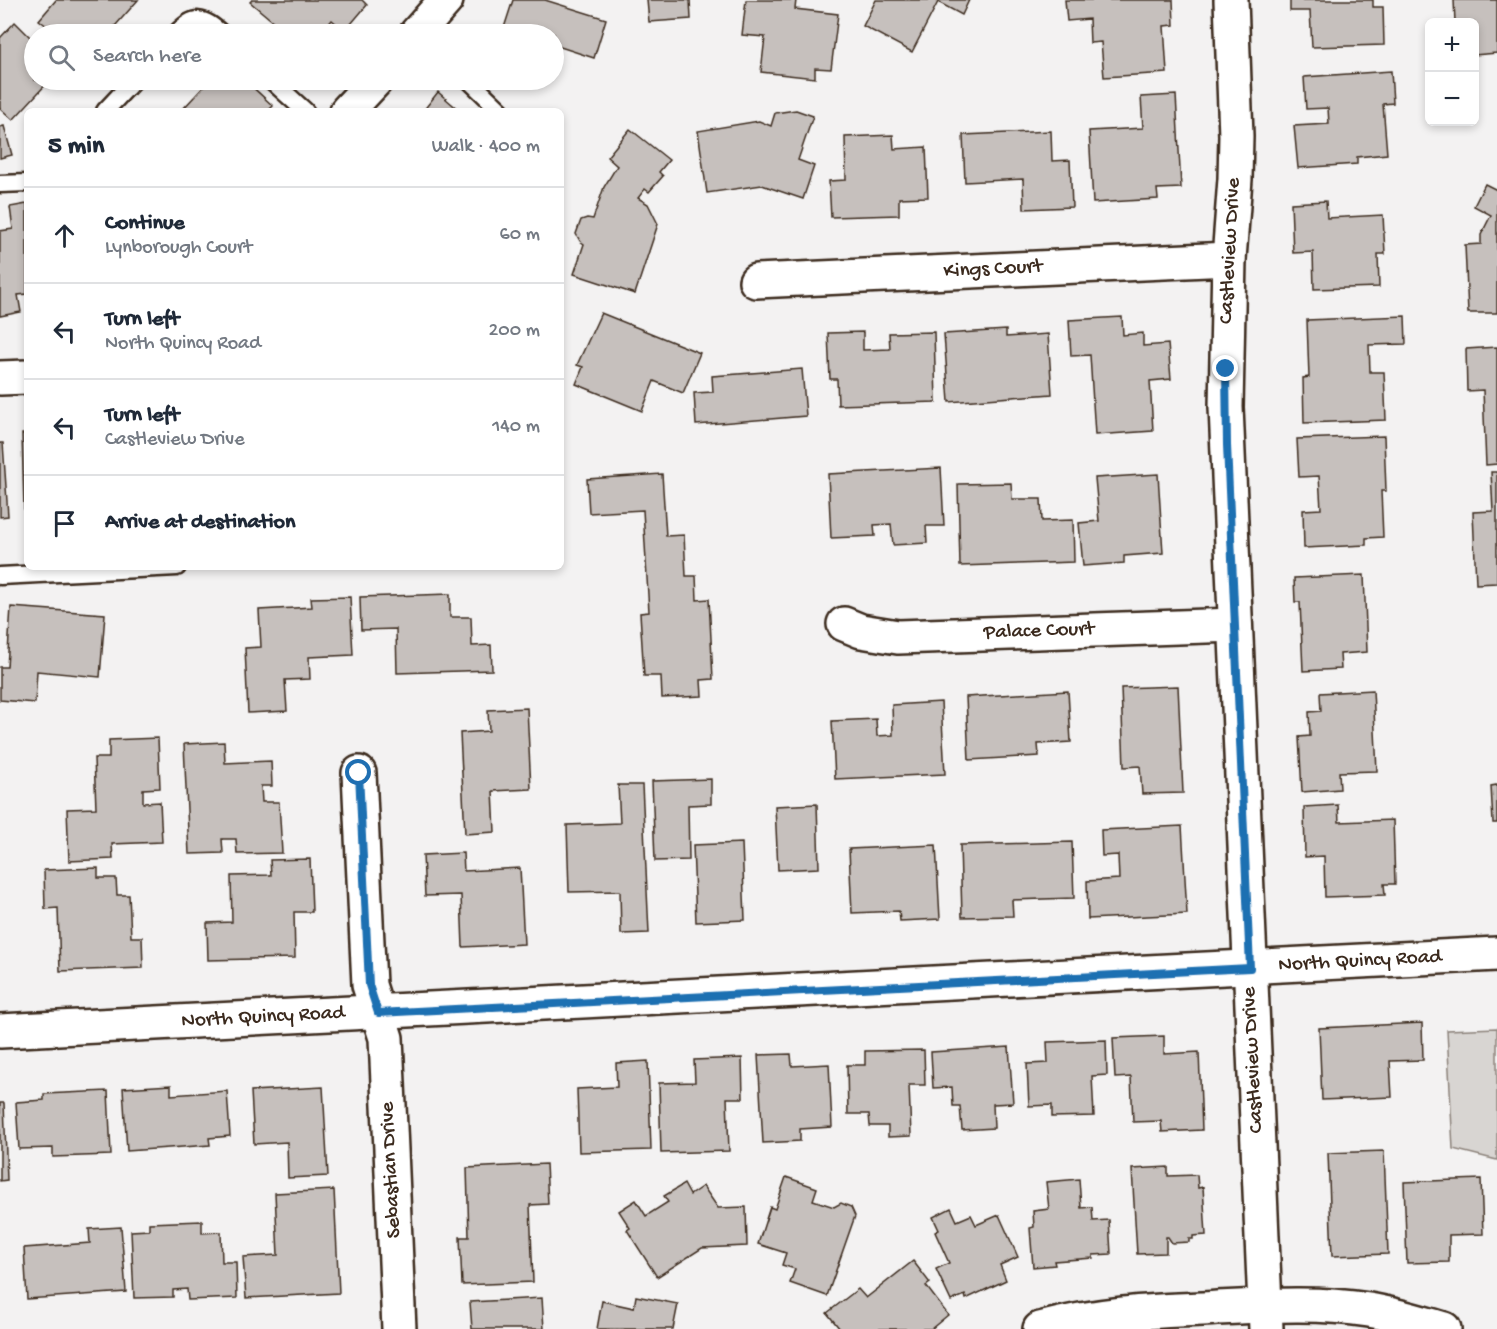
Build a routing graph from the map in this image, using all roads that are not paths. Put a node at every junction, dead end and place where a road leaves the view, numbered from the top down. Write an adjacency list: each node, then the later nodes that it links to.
1 (446, 0): 5 (street)
2 (1231, 0): 16 (street, Castleview Drive)
3 (186, 24): 4 (lane)
4 (210, 24)
5 (426, 24)
6 (125, 90): 10 (lane)
7 (282, 90): 11 (lane)
8 (366, 90): 12 (street)
9 (479, 90): 13 (lane)
10 (108, 108)
11 (302, 108)
12 (350, 108)
13 (498, 108)
14 (24, 183): 15 (lane)
15 (0, 184)
16 (1230, 259): 17 (street, Kings Court); 23 (street, Castleview Drive)
17 (756, 281)
18 (24, 377): 19 (street)
19 (0, 378)
20 (118, 570): 21 (lane)
21 (0, 576)
22 (844, 624): 23 (street, Palace Court)
23 (1235, 625): 26 (street, Castleview Drive)
24 (359, 773): 27 (street, Sebastian Drive)
25 (1497, 954): 26 (street, North Quincy Road)
26 (1250, 968): 27 (street, North Quincy Road); 29 (street, Castleview Drive)
27 (378, 1013): 28 (street, North Quincy Road); 30 (street, Sebastian Drive)
28 (0, 1030)
29 (1266, 1317): 31 (street); 32 (street)
30 (399, 1329)
31 (1040, 1329)
32 (1444, 1329)

